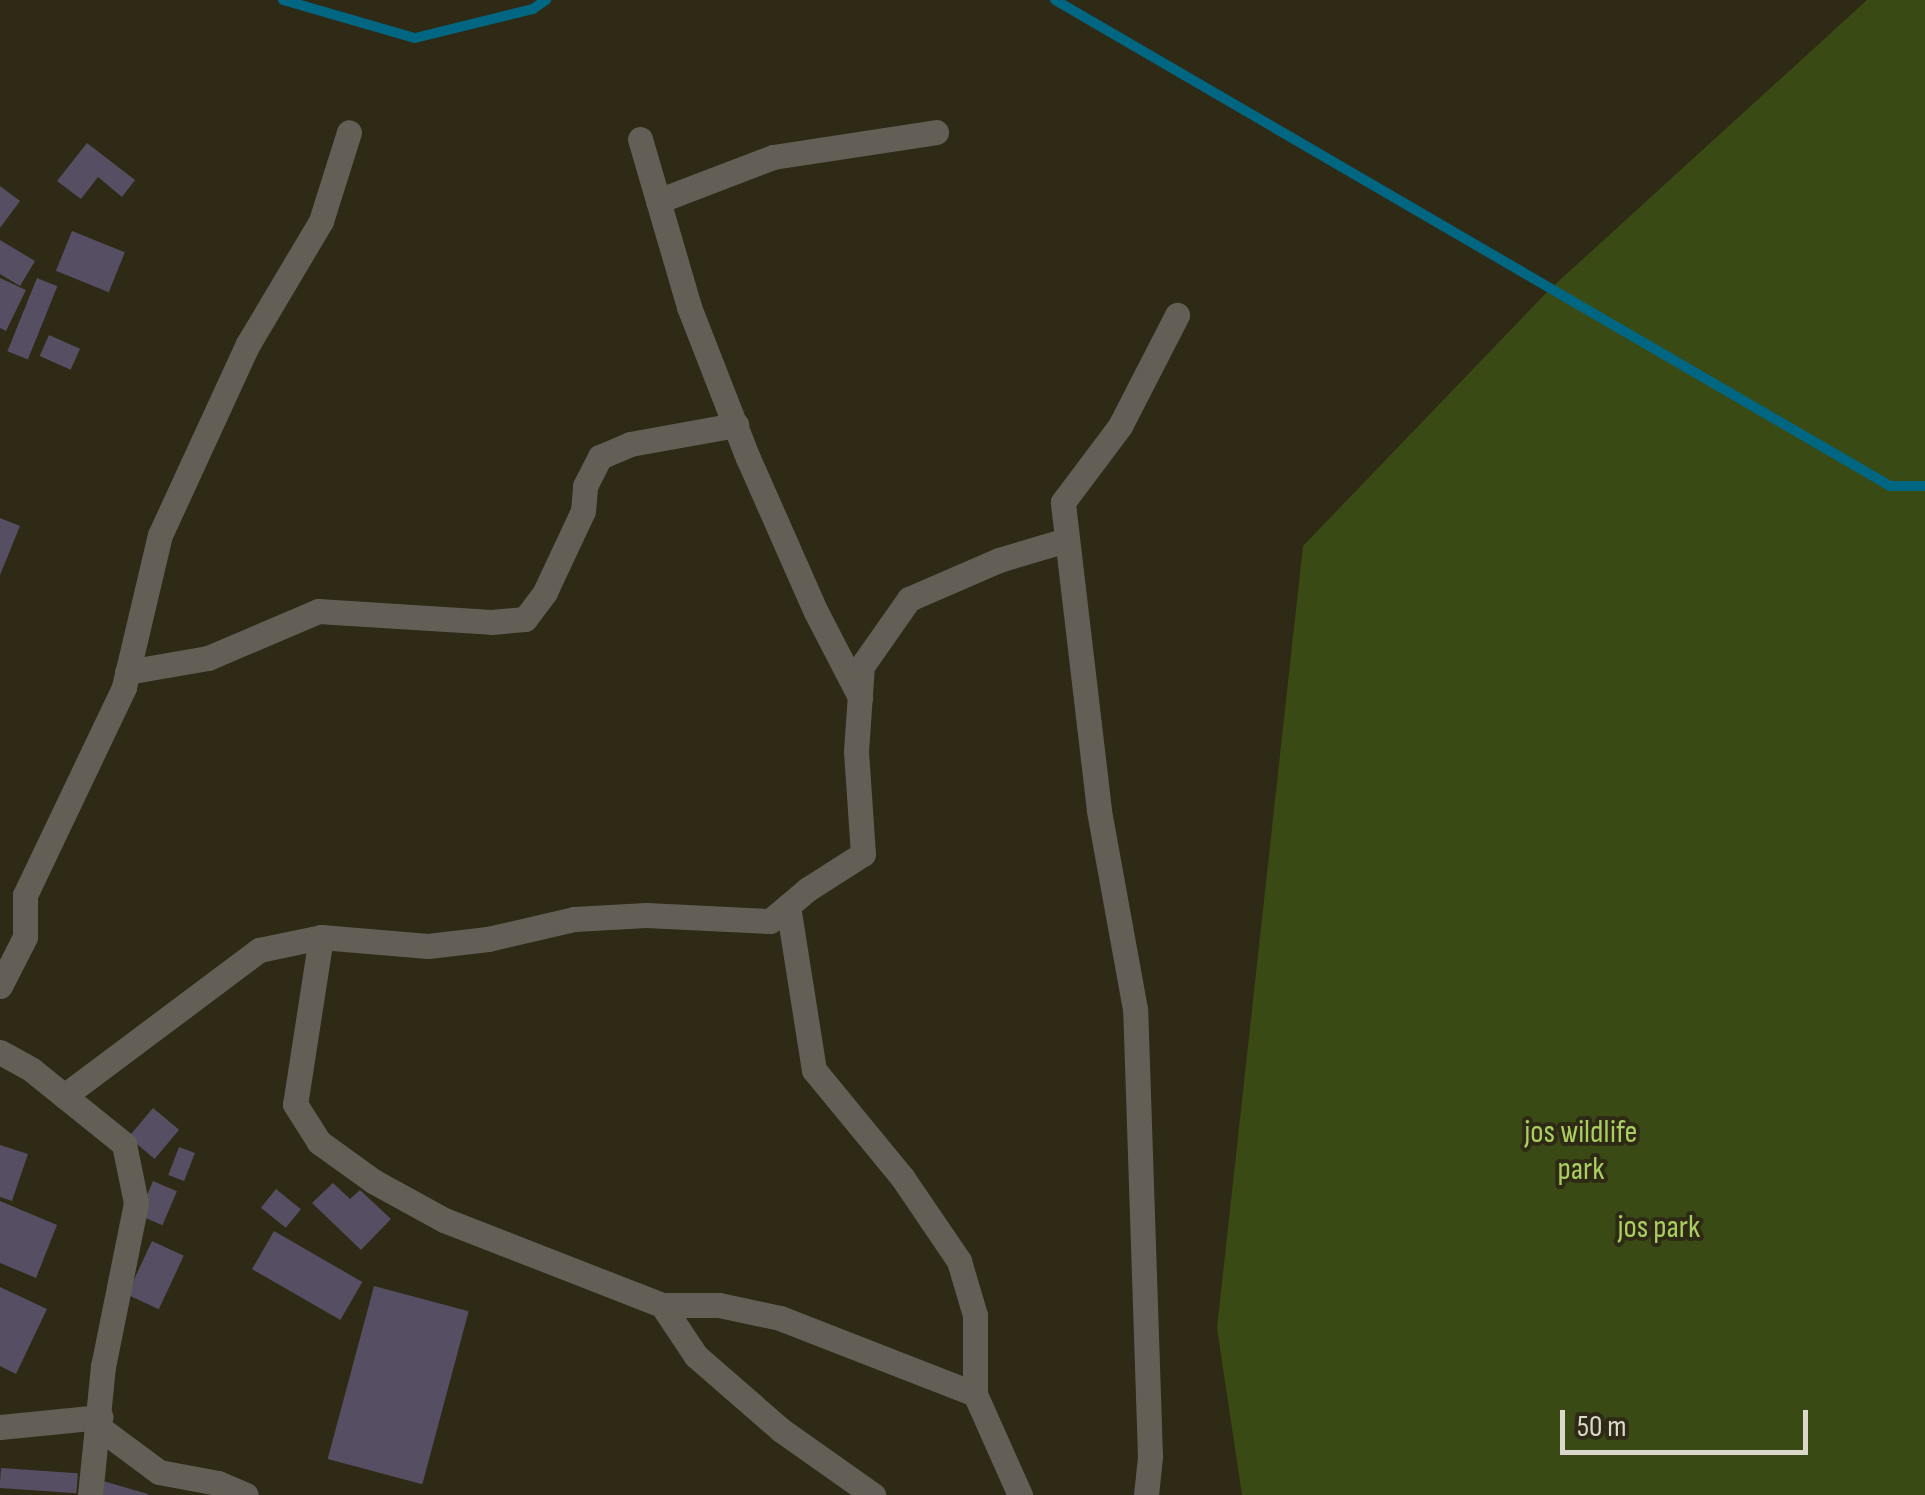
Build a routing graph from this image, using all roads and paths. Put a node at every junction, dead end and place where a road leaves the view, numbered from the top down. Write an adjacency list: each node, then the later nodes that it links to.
1 (349, 132): 8 (street)
2 (936, 132): 4 (street)
3 (640, 138): 4 (street)
4 (658, 202): 6 (street)
5 (1177, 316): 7 (street)
6 (736, 425): 8 (street); 9 (street)
7 (1066, 540): 9 (street); 23 (street)
8 (128, 672): 12 (street)
9 (860, 697): 10 (street)
10 (788, 906): 11 (street); 16 (street)
11 (321, 936): 14 (street); 15 (street)
12 (0, 986)
13 (0, 1052): 14 (street)
14 (64, 1096): 17 (street)
15 (662, 1306): 16 (street); 21 (street)
16 (975, 1394): 22 (street)
17 (99, 1422): 18 (street); 19 (street); 20 (street)
18 (0, 1428)
19 (90, 1495)
20 (246, 1495)
21 (873, 1495)
22 (1020, 1495)
23 (1146, 1495)

